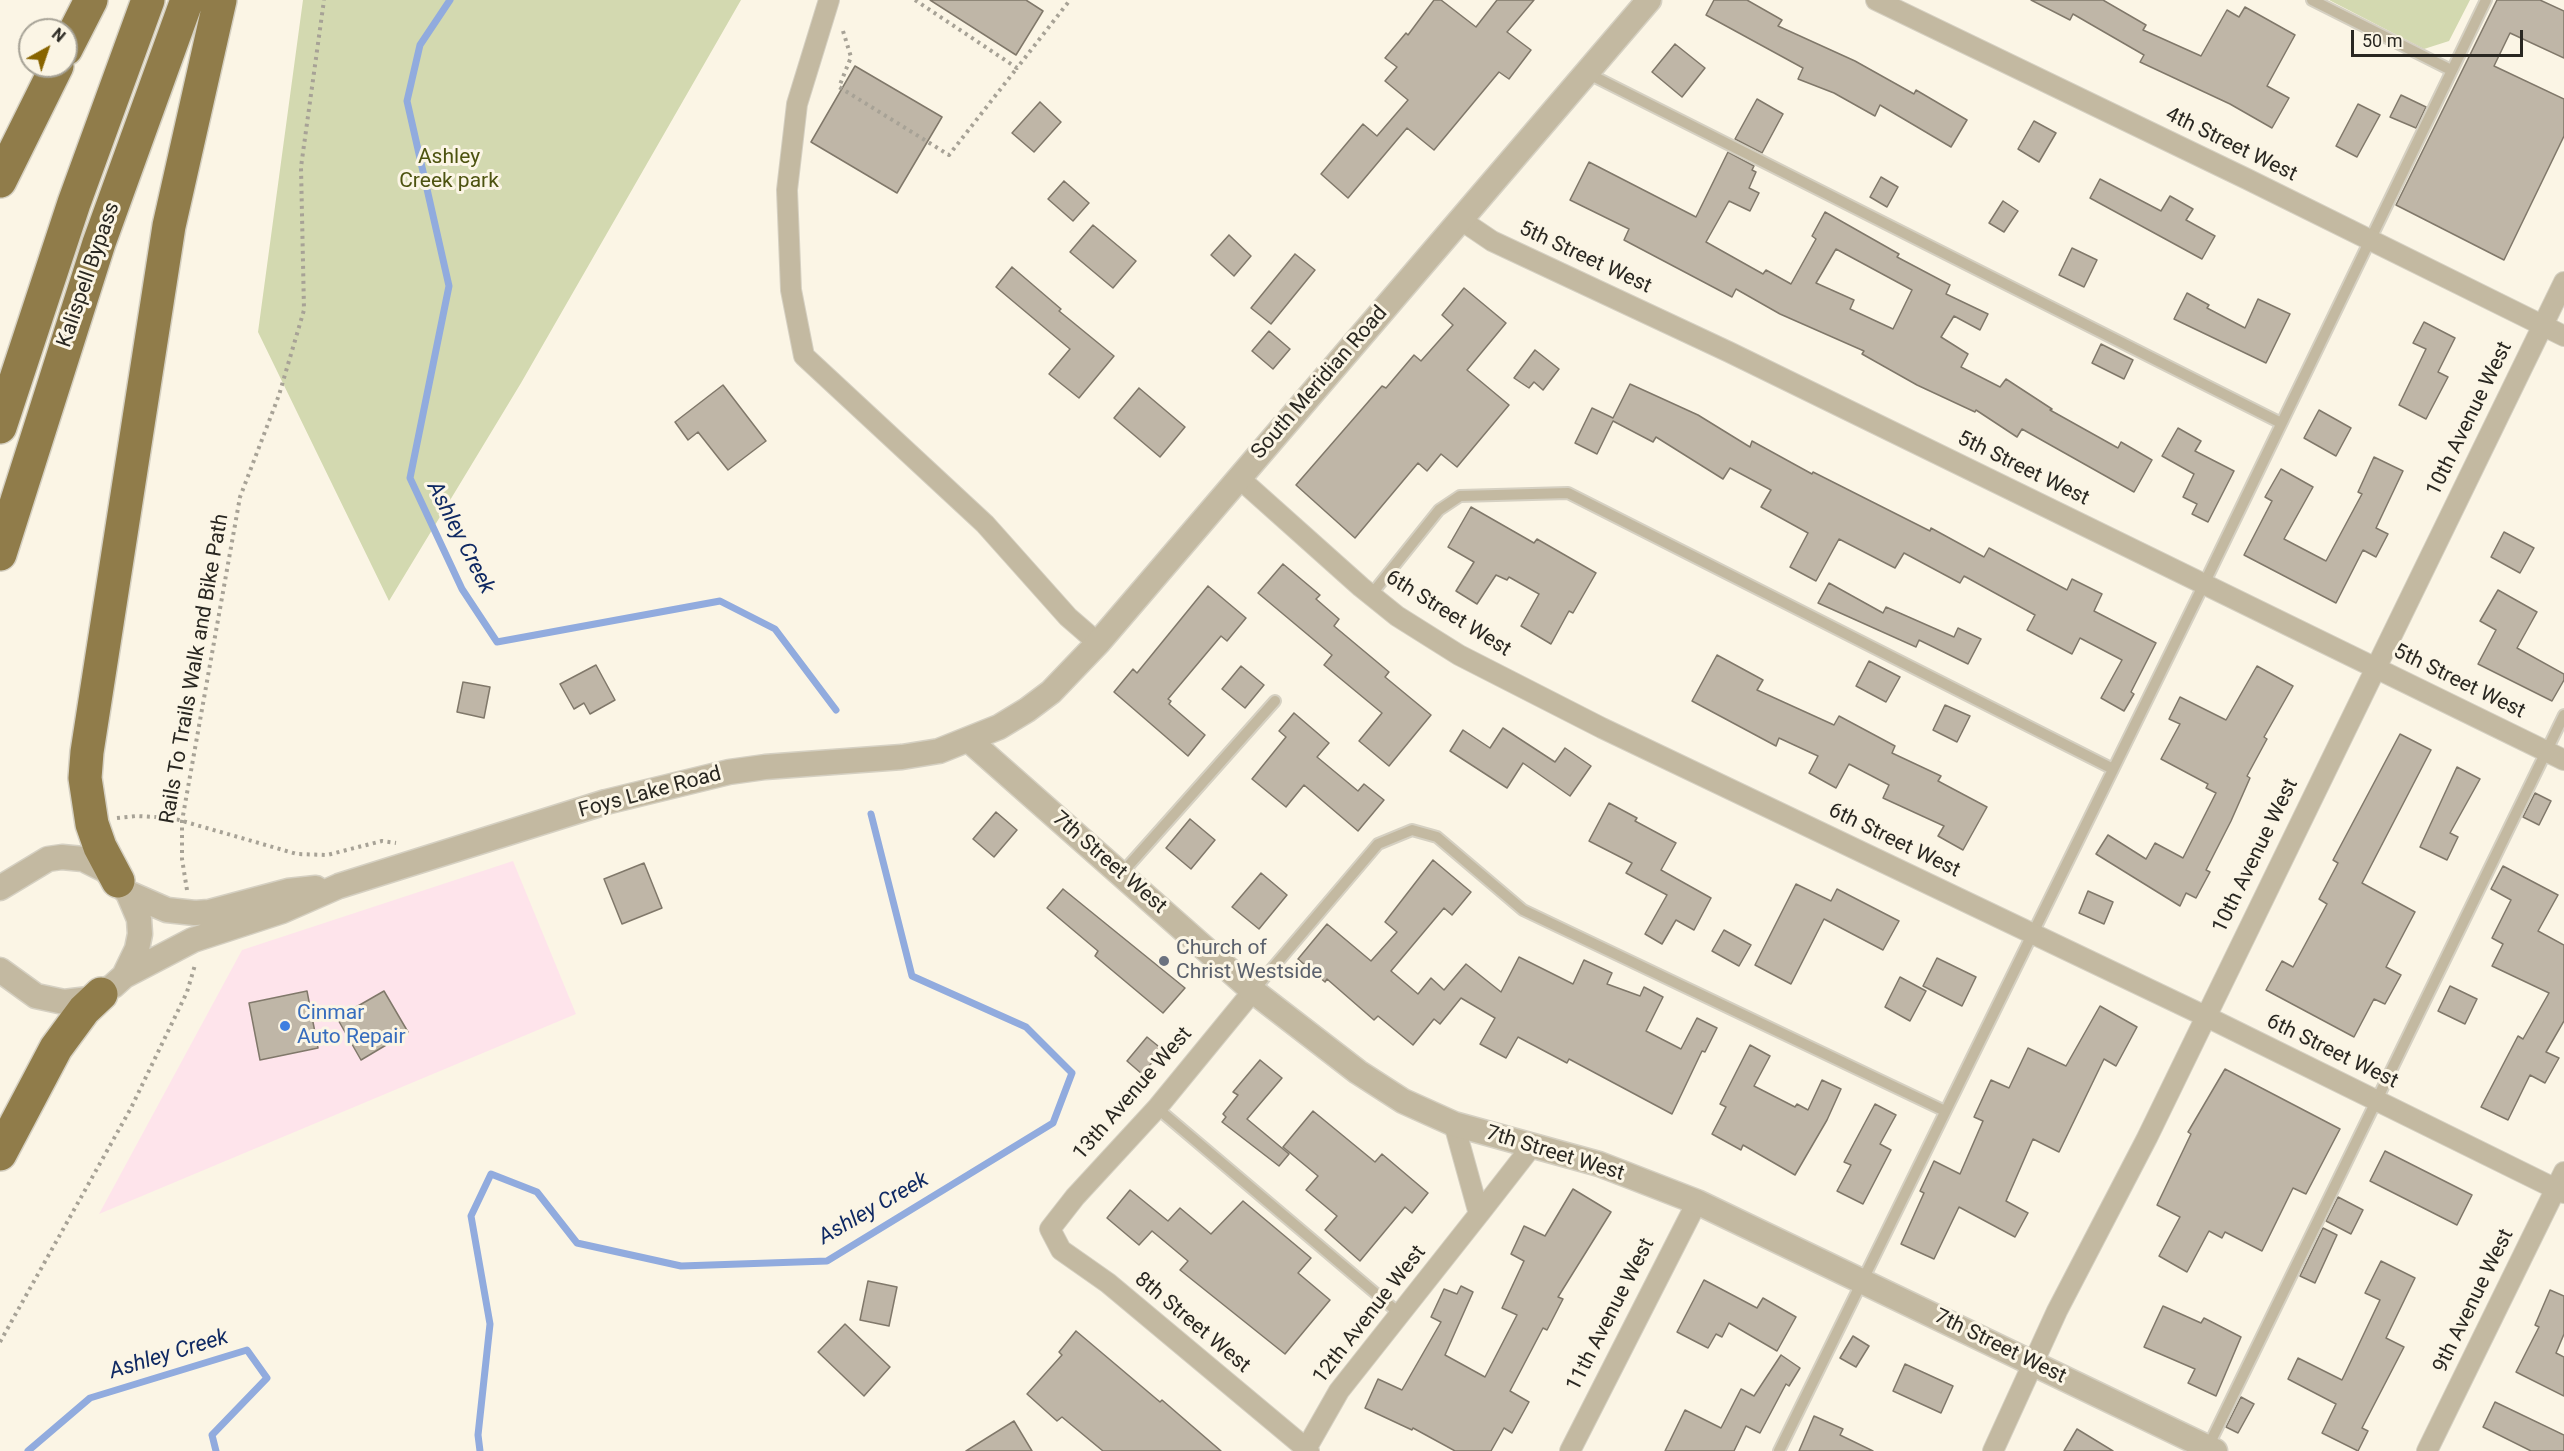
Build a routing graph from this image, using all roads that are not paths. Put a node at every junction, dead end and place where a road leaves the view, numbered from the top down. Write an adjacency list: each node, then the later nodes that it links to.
1 (91, 0): 10 (highway)
2 (148, 0): 21 (highway, Kalispell Bypass)
3 (187, 0): 23 (highway, Kalispell Bypass)
4 (220, 0): 36 (highway)
5 (1649, 0): 12 (street, South Meridian Road)
6 (1876, 0): 16 (street, 4th Street West)
7 (2312, 0): 11 (lane)
8 (2486, 0): 11 (lane)
9 (828, 1): 26 (street)
10 (78, 25)
11 (2451, 70): 16 (lane)
12 (1587, 73): 15 (street, South Meridian Road); 20 (lane)
13 (51, 78): 14 (highway)
14 (0, 181)
15 (1461, 220): 22 (street, South Meridian Road); 24 (street, 5th Street West)
16 (2370, 240): 18 (street, 4th Street West); 20 (lane)
17 (2564, 282): 18 (street, 10th Avenue West)
18 (2542, 326): 19 (street, 4th Street West); 27 (street, 10th Avenue West)
19 (2564, 336)
20 (2281, 423): 24 (lane)
21 (0, 427)
22 (1239, 478): 25 (street, 6th Street West); 26 (street, South Meridian Road)
23 (0, 554)
24 (2204, 584): 27 (street, 5th Street West); 33 (lane)
25 (1371, 595): 33 (lane); 38 (street, 6th Street West)
26 (1098, 643): 30 (street, South Meridian Road)
27 (2375, 668): 31 (street, 5th Street West); 42 (street, 10th Avenue West)
28 (1275, 701): 34 (lane)
29 (2564, 715): 31 (lane)
30 (970, 741): 34 (street, 7th Street West); 35 (street, Foys Lake Road)
31 (2546, 751): 32 (street, 5th Street West); 43 (lane)
32 (2564, 760)
33 (2113, 769): 38 (lane)
34 (1122, 873): 41 (street, 7th Street West)
35 (339, 886): 36 (street, Foys Lake Road); 40 (street, Foys Lake Road)
36 (123, 887): 37 (street, Foys Lake Road); 40 (street)
37 (0, 888)
38 (2031, 933): 42 (street, 6th Street West); 45 (lane)
39 (0, 970): 40 (street, Foys Lake Road)
40 (112, 985): 48 (highway)
41 (1253, 991): 44 (street, 13th Avenue West); 45 (lane); 46 (street, 7th Street West)
42 (2205, 1016): 43 (street, 6th Street West); 55 (street, 10th Avenue West)
43 (2378, 1101): 49 (street, 6th Street West); 57 (lane)
44 (1156, 1108): 52 (street, 13th Avenue West); 54 (lane)
45 (1945, 1111): 53 (lane)
46 (1454, 1124): 47 (street, 7th Street West); 51 (street)
47 (1532, 1146): 50 (street, 7th Street West); 51 (street, 12th Avenue West)
48 (0, 1154)
49 (2561, 1184): 61 (street, 9th Avenue West)
50 (1697, 1202): 53 (street, 7th Street West); 58 (street, 11th Avenue West)
51 (1479, 1214): 54 (street, 12th Avenue West)
52 (1050, 1229): 56 (street, 8th Street West)
53 (1863, 1281): 55 (street, 7th Street West); 59 (lane)
54 (1400, 1314): 56 (street, 12th Avenue West)
55 (2033, 1363): 57 (street, 7th Street West); 60 (street, 10th Avenue West)
56 (1307, 1450)
57 (2209, 1450)
58 (1570, 1451)
59 (1779, 1451)
60 (1993, 1451)
61 (2427, 1451)

